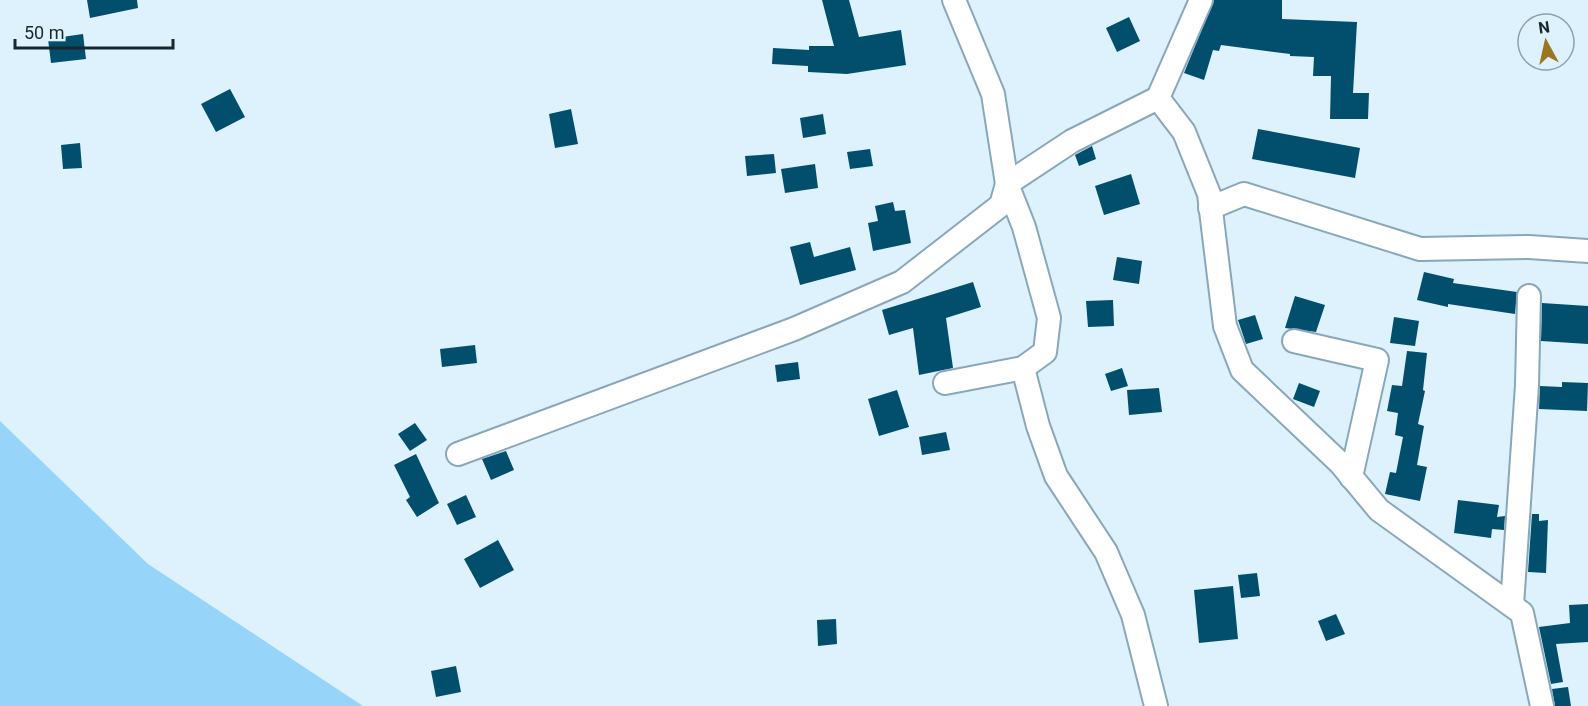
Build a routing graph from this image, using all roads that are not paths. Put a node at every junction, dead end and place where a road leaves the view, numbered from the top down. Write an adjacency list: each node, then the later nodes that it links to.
1 (954, 0): 4 (street)
2 (1201, 0): 3 (street)
3 (1158, 98): 4 (street); 5 (street)
4 (1007, 184): 9 (street); 11 (street)
5 (1210, 208): 6 (street); 12 (street)
6 (1588, 251)
7 (1529, 296): 13 (street)
8 (1294, 341): 12 (street)
9 (1023, 368): 10 (street); 14 (street)
10 (945, 382)
11 (458, 454)
12 (1352, 477): 13 (street)
13 (1512, 606): 15 (street)
14 (1156, 706)
15 (1542, 706)

